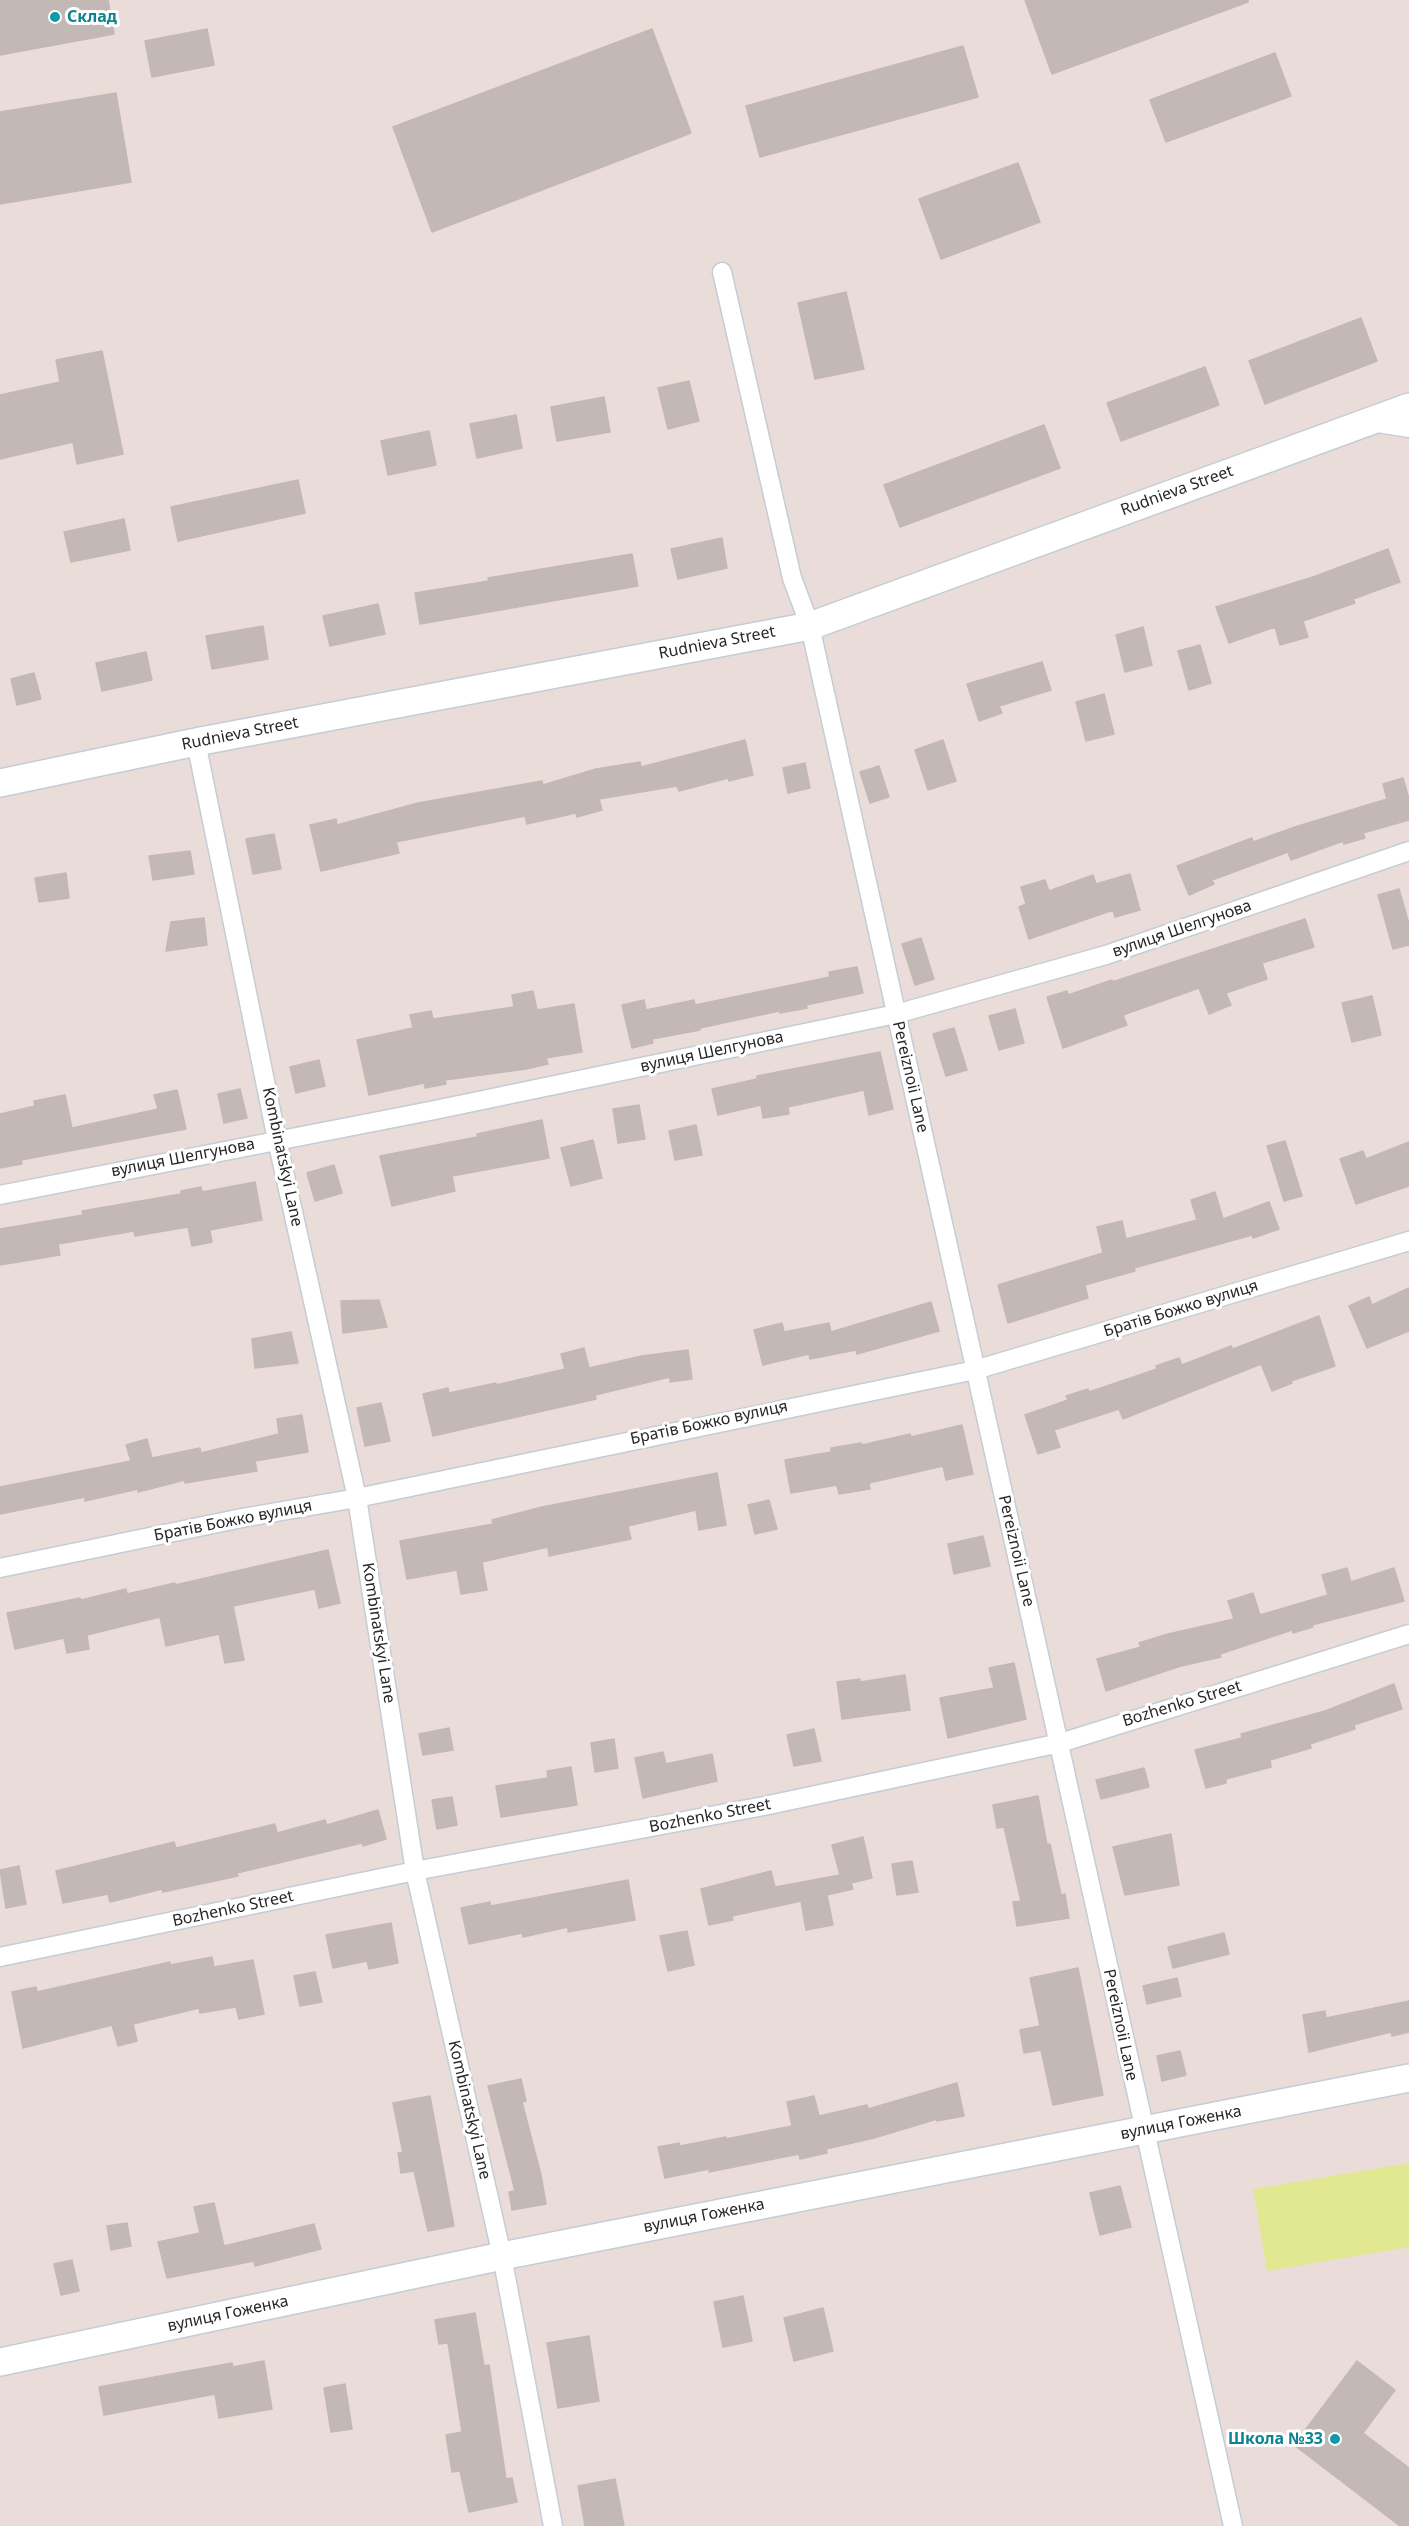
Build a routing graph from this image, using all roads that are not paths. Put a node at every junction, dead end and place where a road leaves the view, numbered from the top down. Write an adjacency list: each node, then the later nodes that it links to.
1 (722, 272): 5 (street, Pereiznoii Lane)
2 (1409, 407): 3 (street, Rudnieva Street)
3 (1369, 421): 4 (street); 5 (street, Rudnieva Street)
4 (1409, 428)
5 (810, 626): 6 (street, Rudnieva Street); 9 (street, Pereiznoii Lane)
6 (196, 742): 7 (street, Rudnieva Street); 10 (street, Kombinatskyi Lane)
7 (0, 783)
8 (1409, 851): 9 (street, вулиця Шелгунова)
9 (896, 1014): 10 (street, вулиця Шелгунова); 13 (street, Pereiznoii Lane)
10 (277, 1140): 11 (street, вулиця Шелгунова); 14 (street, Kombinatskyi Lane)
11 (0, 1195)
12 (1409, 1241): 13 (street, Братів Божко вулиця)
13 (975, 1370): 14 (street, Братів Божко вулиця); 17 (street, Pereiznoii Lane)
14 (357, 1498): 15 (street, Братів Божко вулиця); 18 (street, Kombinatskyi Lane)
15 (0, 1568)
16 (1409, 1634): 17 (street, Bozhenko Street)
17 (1060, 1743): 18 (street, Bozhenko Street); 21 (street, Pereiznoii Lane)
18 (415, 1871): 19 (street, Bozhenko Street); 22 (street, Kombinatskyi Lane)
19 (0, 1957)
20 (1409, 2078): 21 (street, вулиця Гоженка)
21 (1143, 2130): 22 (street, вулиця Гоженка); 25 (street, Pereiznoii Lane)
22 (502, 2256): 23 (street, вулиця Гоженка); 24 (street, Kombinatskyi Lane)
23 (0, 2361)
24 (553, 2526)
25 (1233, 2526)

